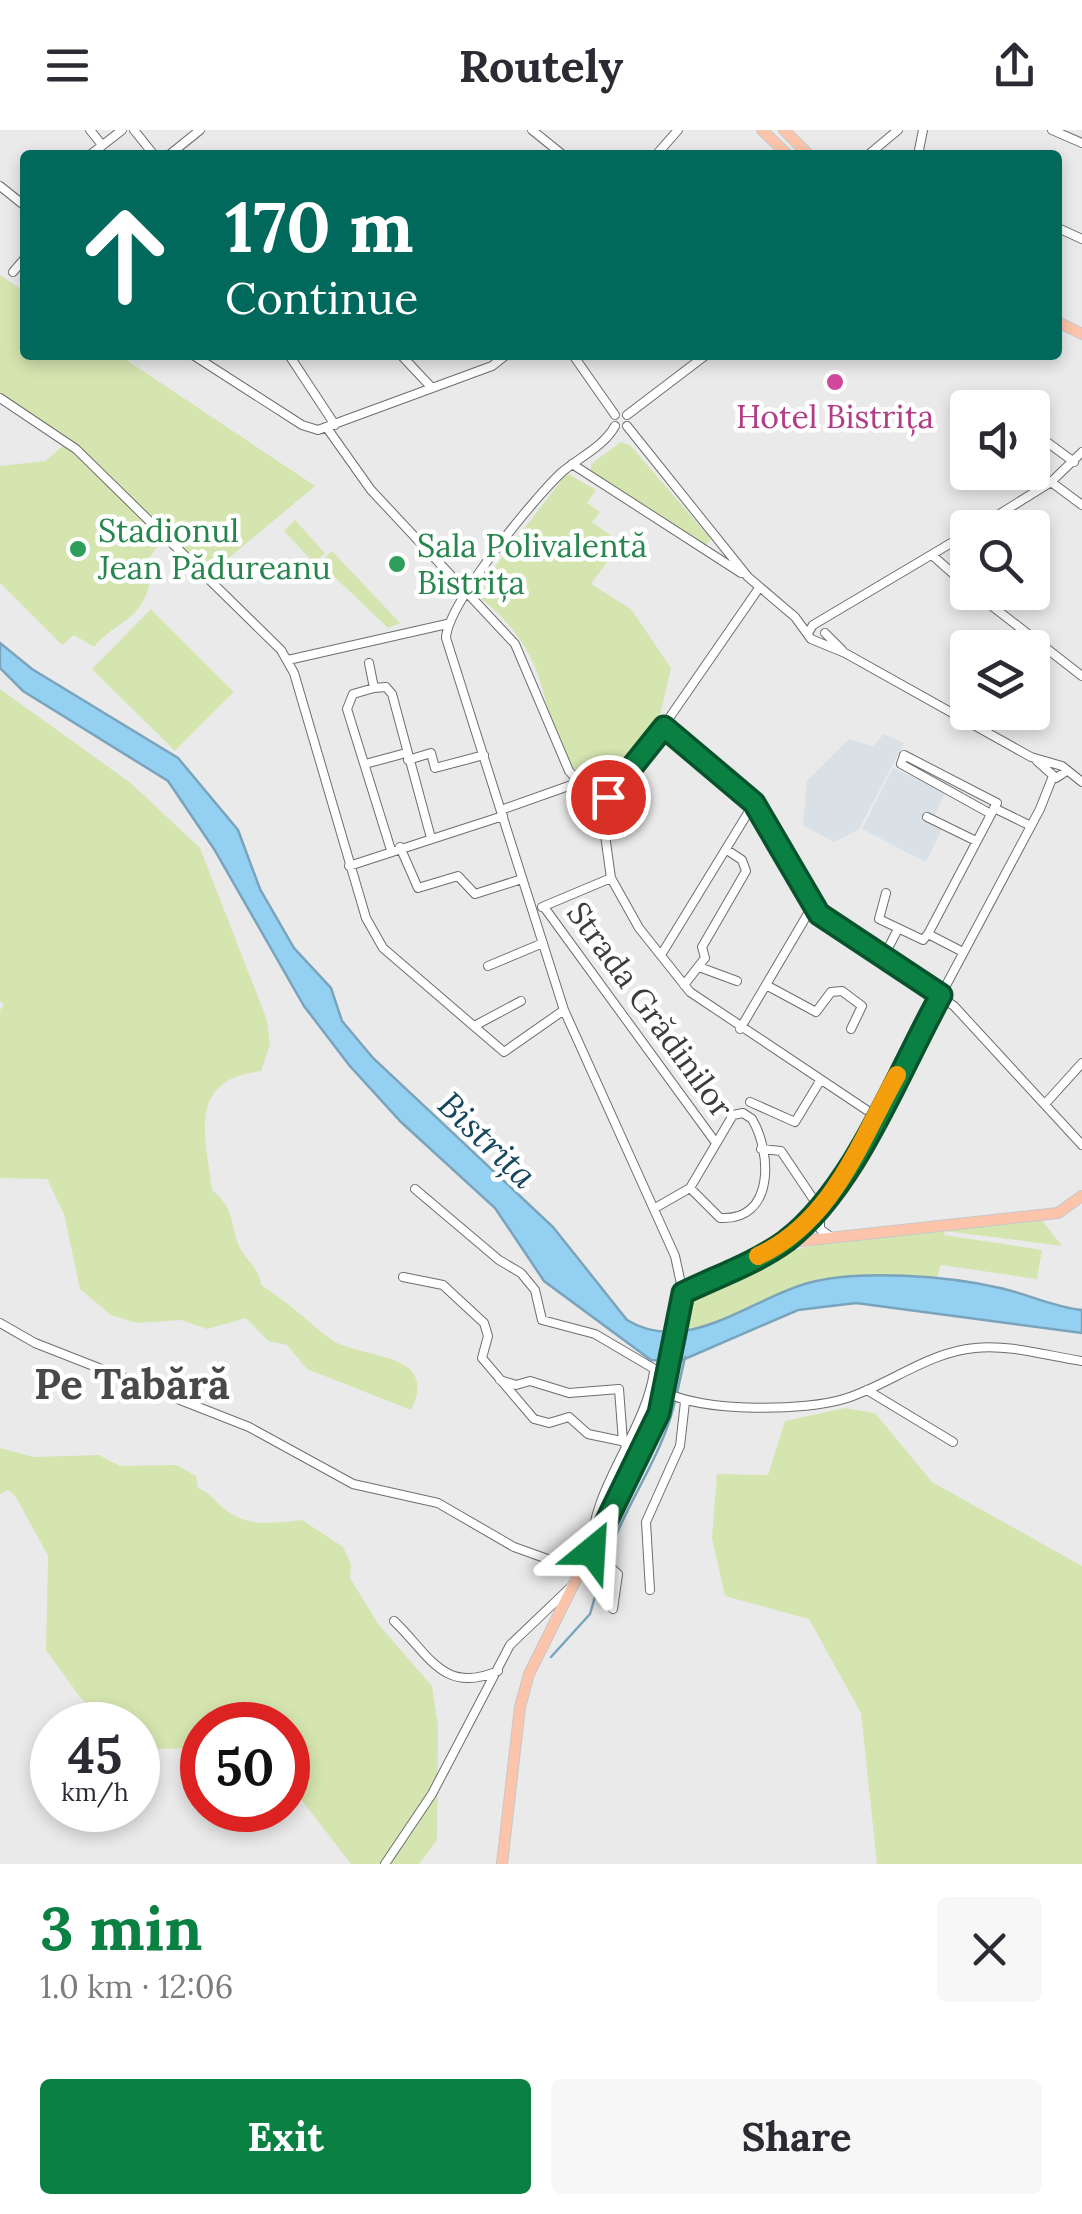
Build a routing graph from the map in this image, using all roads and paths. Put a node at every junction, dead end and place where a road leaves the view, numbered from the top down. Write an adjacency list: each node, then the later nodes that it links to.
1 (90, 130): 11 (street)
2 (122, 130): 11 (street)
3 (134, 130): 13 (street)
4 (200, 130): 14 (street)
5 (532, 130): 15 (street)
6 (762, 130): 16 (main road)
7 (784, 130): 17 (main road)
8 (898, 130): 18 (street)
9 (1052, 130): 10 (street)
10 (1082, 143)
11 (102, 145): 12 (street)
12 (96, 150)
13 (150, 150)
14 (175, 150)
15 (557, 150)
16 (783, 150)
17 (804, 150)
18 (874, 150)
19 (0, 186): 20 (street)
20 (20, 202)
21 (20, 264): 22 (street)
22 (13, 272)
23 (201, 360): 33 (street)
24 (291, 360): 33 (street)
25 (406, 360): 29 (street)
26 (500, 360): 29 (street)
27 (576, 360): 32 (street)
28 (699, 360): 31 (street)
29 (432, 388): 33 (street)
30 (0, 398): 53 (street)
31 (627, 415): 32 (street); 34 (street)
32 (615, 420): 34 (street); 38 (street)
33 (331, 426): 47 (street)
34 (627, 426): 45 (street)
35 (1050, 445): 37 (street)
36 (1082, 452): 37 (street)
37 (1074, 462): 39 (street)
38 (572, 464): 45 (street); 47 (street)
39 (1051, 482): 40 (street); 41 (street)
40 (1082, 505)
41 (1006, 510)
42 (950, 544): 43 (street)
43 (932, 555): 44 (street); 49 (street)
44 (950, 571)
45 (748, 577): 46 (street)
46 (759, 588): 51 (street); 57 (street)
47 (466, 596): 50 (street); 62 (street)
48 (997, 610): 55 (street)
49 (840, 611): 51 (street); 52 (street)
50 (447, 624): 53 (street); 59 (street)
51 (812, 628): 52 (street); 52 (street)
52 (822, 635): 61 (street)
53 (288, 660): 74 (street)
54 (369, 663): 56 (street)
55 (1082, 676)
56 (374, 688): 58 (street); 60 (street)
57 (664, 727): 64 (street); 65 (street)
58 (407, 756): 59 (street); 60 (street); 70 (street)
59 (484, 756): 67 (street)
60 (365, 764): 72 (street)
61 (1058, 774): 63 (street); 69 (street)
62 (578, 783): 64 (street); 67 (street)
63 (1082, 783)
64 (608, 797): 75 (street)
65 (754, 803): 73 (street); 78 (street)
66 (993, 811): 66 (street); 69 (street); 71 (street)
67 (502, 813): 70 (street); 76 (street)
68 (928, 817): 71 (street)
69 (1031, 826): 84 (street)
70 (431, 838): 72 (street)
71 (976, 842): 82 (street)
72 (396, 848): 74 (street); 76 (street)
73 (727, 850): 85 (street); 88 (street)
74 (349, 866): 95 (street)
75 (611, 878): 79 (street); 85 (street)
76 (522, 879): 80 (street)
77 (886, 893): 81 (street)
78 (813, 905): 86 (street); 91 (street)
79 (544, 906): 80 (street); 103 (street, Strada Grădinilor)
80 (533, 910): 83 (street)
81 (898, 930): 82 (street); 86 (street)
82 (928, 934): 84 (street)
83 (543, 943): 87 (street); 94 (street)
84 (962, 952): 92 (street)
85 (661, 955): 90 (street)
86 (882, 958): 92 (street)
87 (488, 966)
88 (699, 967): 89 (street); 90 (street)
89 (737, 981)
90 (684, 985): 97 (street)
91 (766, 985): 96 (street); 97 (street)
92 (941, 995): 101 (street); 102 (street)
93 (521, 1001): 95 (street)
94 (564, 1010): 95 (street); 109 (street)
95 (476, 1025)
96 (852, 1029)
97 (740, 1030): 99 (street)
98 (1082, 1063): 101 (street)
99 (820, 1081): 100 (street); 102 (street)
100 (750, 1102)
101 (1045, 1104): 104 (street)
102 (876, 1117): 110 (street)
103 (716, 1142): 105 (street, Strada Grădinilor); 107 (street, Strada Grădinilor)
104 (1082, 1144)
105 (762, 1149): 107 (street); 110 (street)
106 (416, 1188): 117 (street)
107 (690, 1188): 109 (street)
108 (1082, 1196): 111 (main road)
109 (655, 1208): 114 (street)
110 (820, 1209): 111 (street); 112 (street)
111 (831, 1237): 112 (main road)
112 (783, 1243): 114 (main road)
113 (403, 1278): 119 (street)
114 (683, 1293): 118 (main road)
115 (0, 1323): 126 (street)
116 (1082, 1361): 120 (street)
117 (654, 1372): 118 (street); 124 (street)
118 (668, 1377): 121 (main road)
119 (500, 1380): 124 (street); 124 (street)
120 (867, 1390): 122 (street); 123 (street)
121 (667, 1394): 122 (street); 125 (main road)
122 (683, 1402): 128 (street)
123 (953, 1442)
124 (627, 1443): 125 (street)
125 (592, 1551): 126 (main road); 129 (street)
126 (581, 1571): 127 (main road)
127 (574, 1584): 131 (street); 133 (main road)
128 (650, 1590)
129 (614, 1609)
130 (394, 1621): 131 (street)
131 (498, 1671): 132 (street)
132 (385, 1864)
133 (502, 1864)

